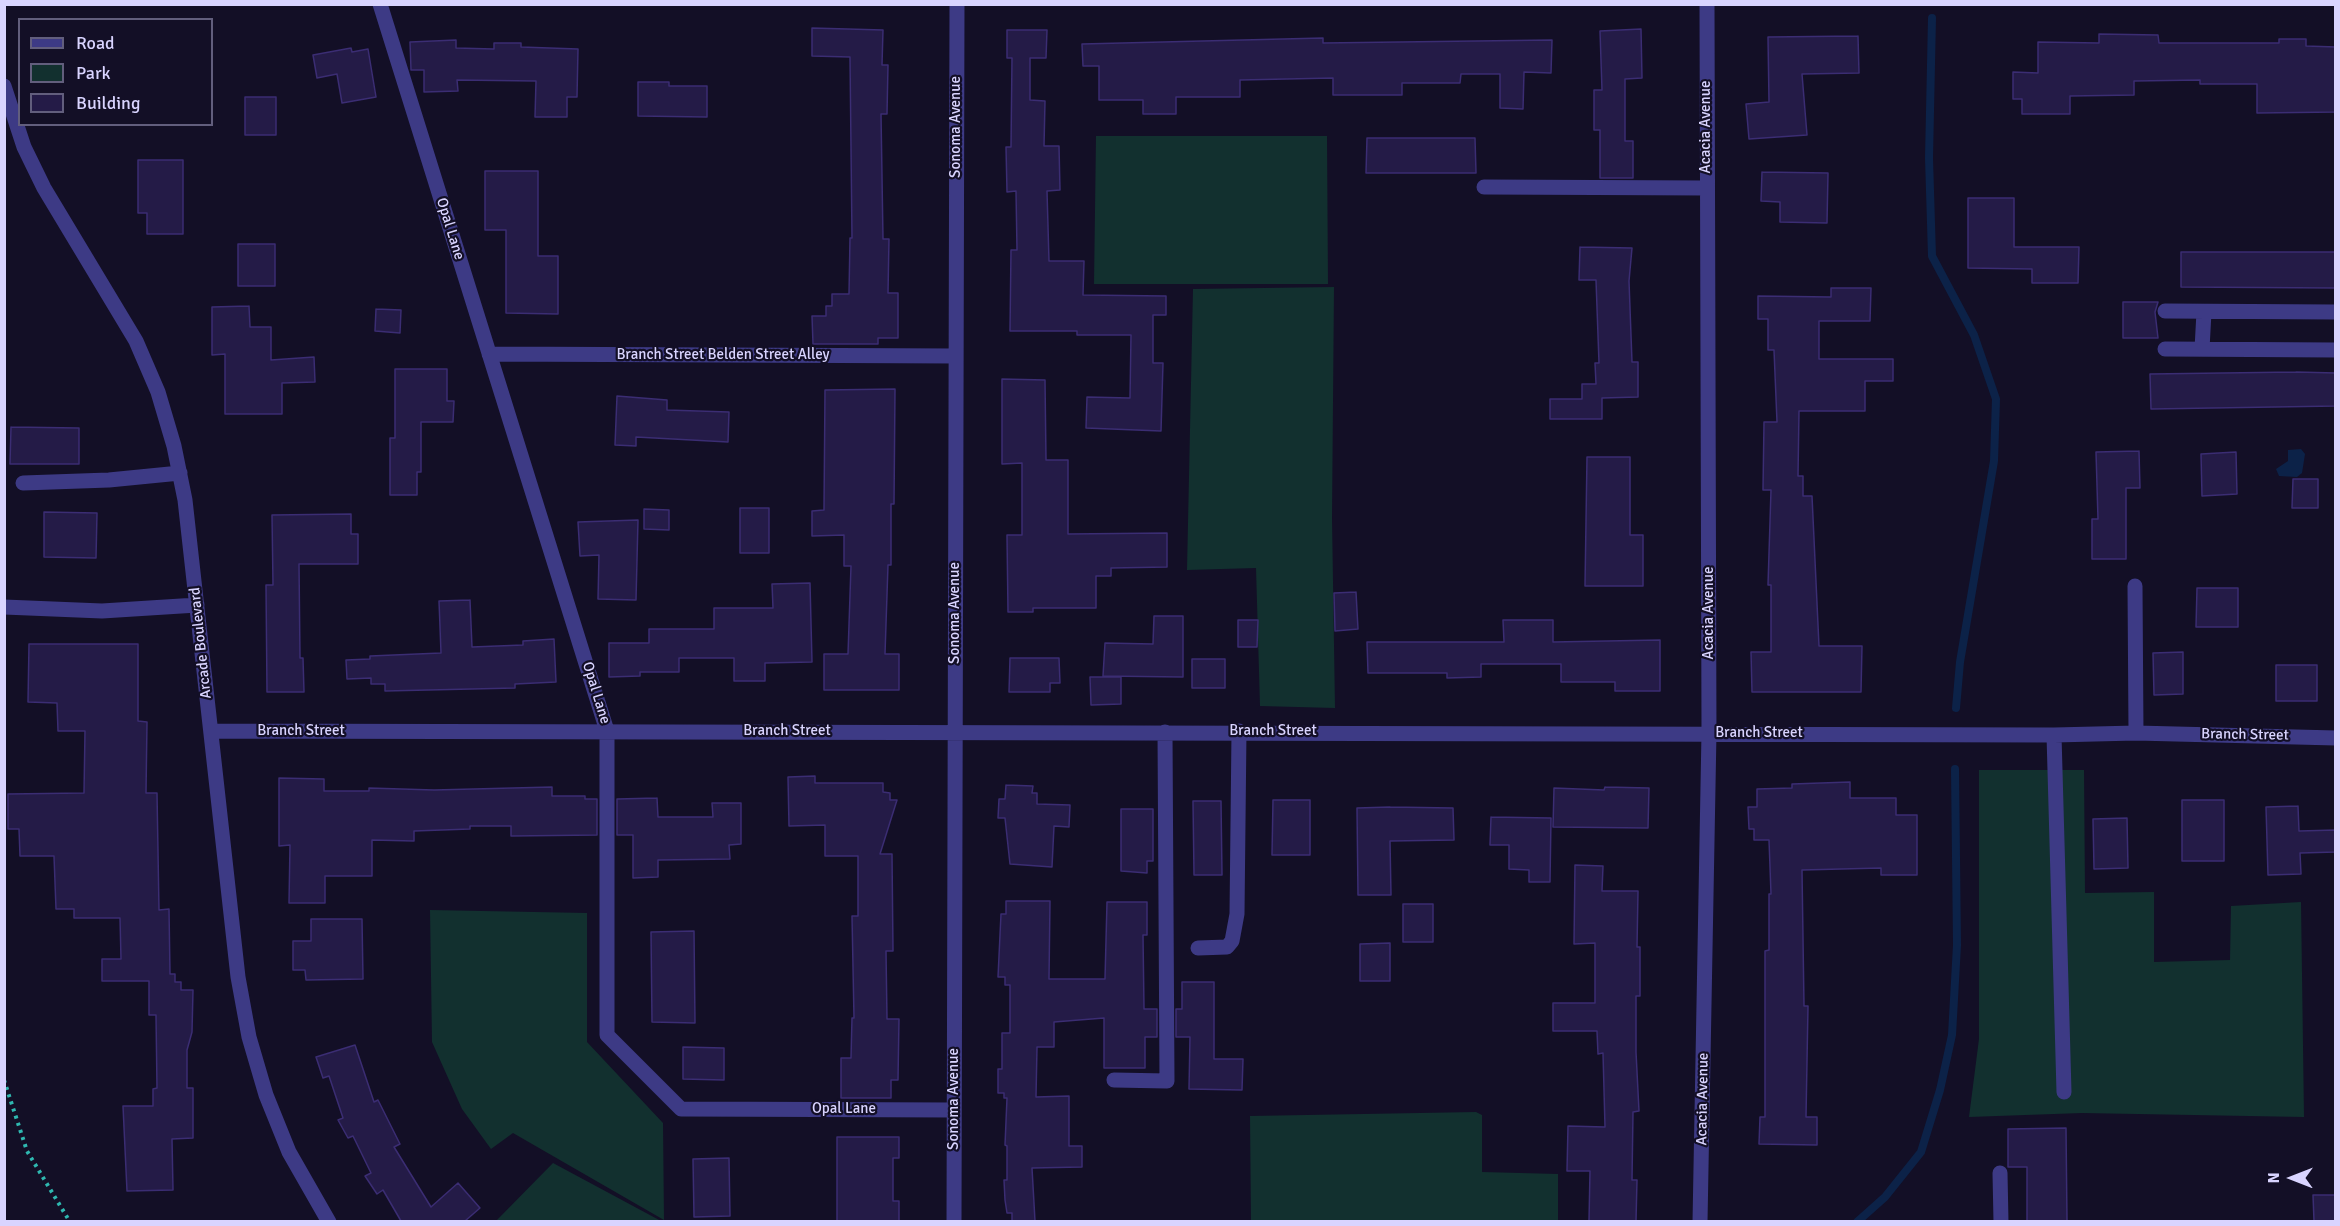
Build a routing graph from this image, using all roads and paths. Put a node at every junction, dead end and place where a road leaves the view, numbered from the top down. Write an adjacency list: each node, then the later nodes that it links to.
1 (380, 4): 13 (street, Opal Lane)
2 (957, 4): 14 (street, Sonoma Avenue)
3 (1707, 4): 6 (street, Acacia Avenue)
4 (4, 86): 15 (street, Arcade Boulevard)
5 (1484, 187): 6 (street)
6 (1706, 188): 25 (street, Acacia Avenue)
7 (2165, 311): 8 (street)
8 (2204, 312): 9 (street); 11 (street)
9 (2336, 312)
10 (2165, 349): 11 (street)
11 (2202, 349): 12 (street)
12 (2336, 350)
13 (489, 354): 14 (street, Branch Street Belden Street Alley); 21 (street, Opal Lane)
14 (956, 356): 22 (street, Sonoma Avenue)
15 (180, 473): 16 (street); 18 (street, Arcade Boulevard)
16 (23, 483)
17 (2135, 586): 26 (street)
18 (197, 605): 19 (street); 20 (street, Arcade Boulevard)
19 (4, 607)
20 (211, 731): 21 (street, Branch Street); 36 (street, Arcade Boulevard)
21 (608, 731): 22 (street, Branch Street); 33 (street, Opal Lane)
22 (955, 731): 24 (street, Branch Street); 33 (street, Sonoma Avenue)
23 (1239, 731): 24 (street, Branch Street); 25 (street, Branch Street); 29 (street)
24 (1165, 732): 31 (street)
25 (1709, 732): 27 (street, Branch Street); 38 (street, Acacia Avenue)
26 (2136, 733): 27 (street, Branch Street); 28 (street, Branch Street)
27 (2054, 735): 32 (street)
28 (2336, 738)
29 (1198, 948)
30 (4, 1080): 35 (path)
31 (1114, 1080)
32 (2064, 1092)
33 (954, 1110): 37 (street, Sonoma Avenue)
34 (2000, 1173): 39 (street)
35 (70, 1221)
36 (329, 1221)
37 (954, 1221)
38 (1700, 1221)
39 (2001, 1221)

